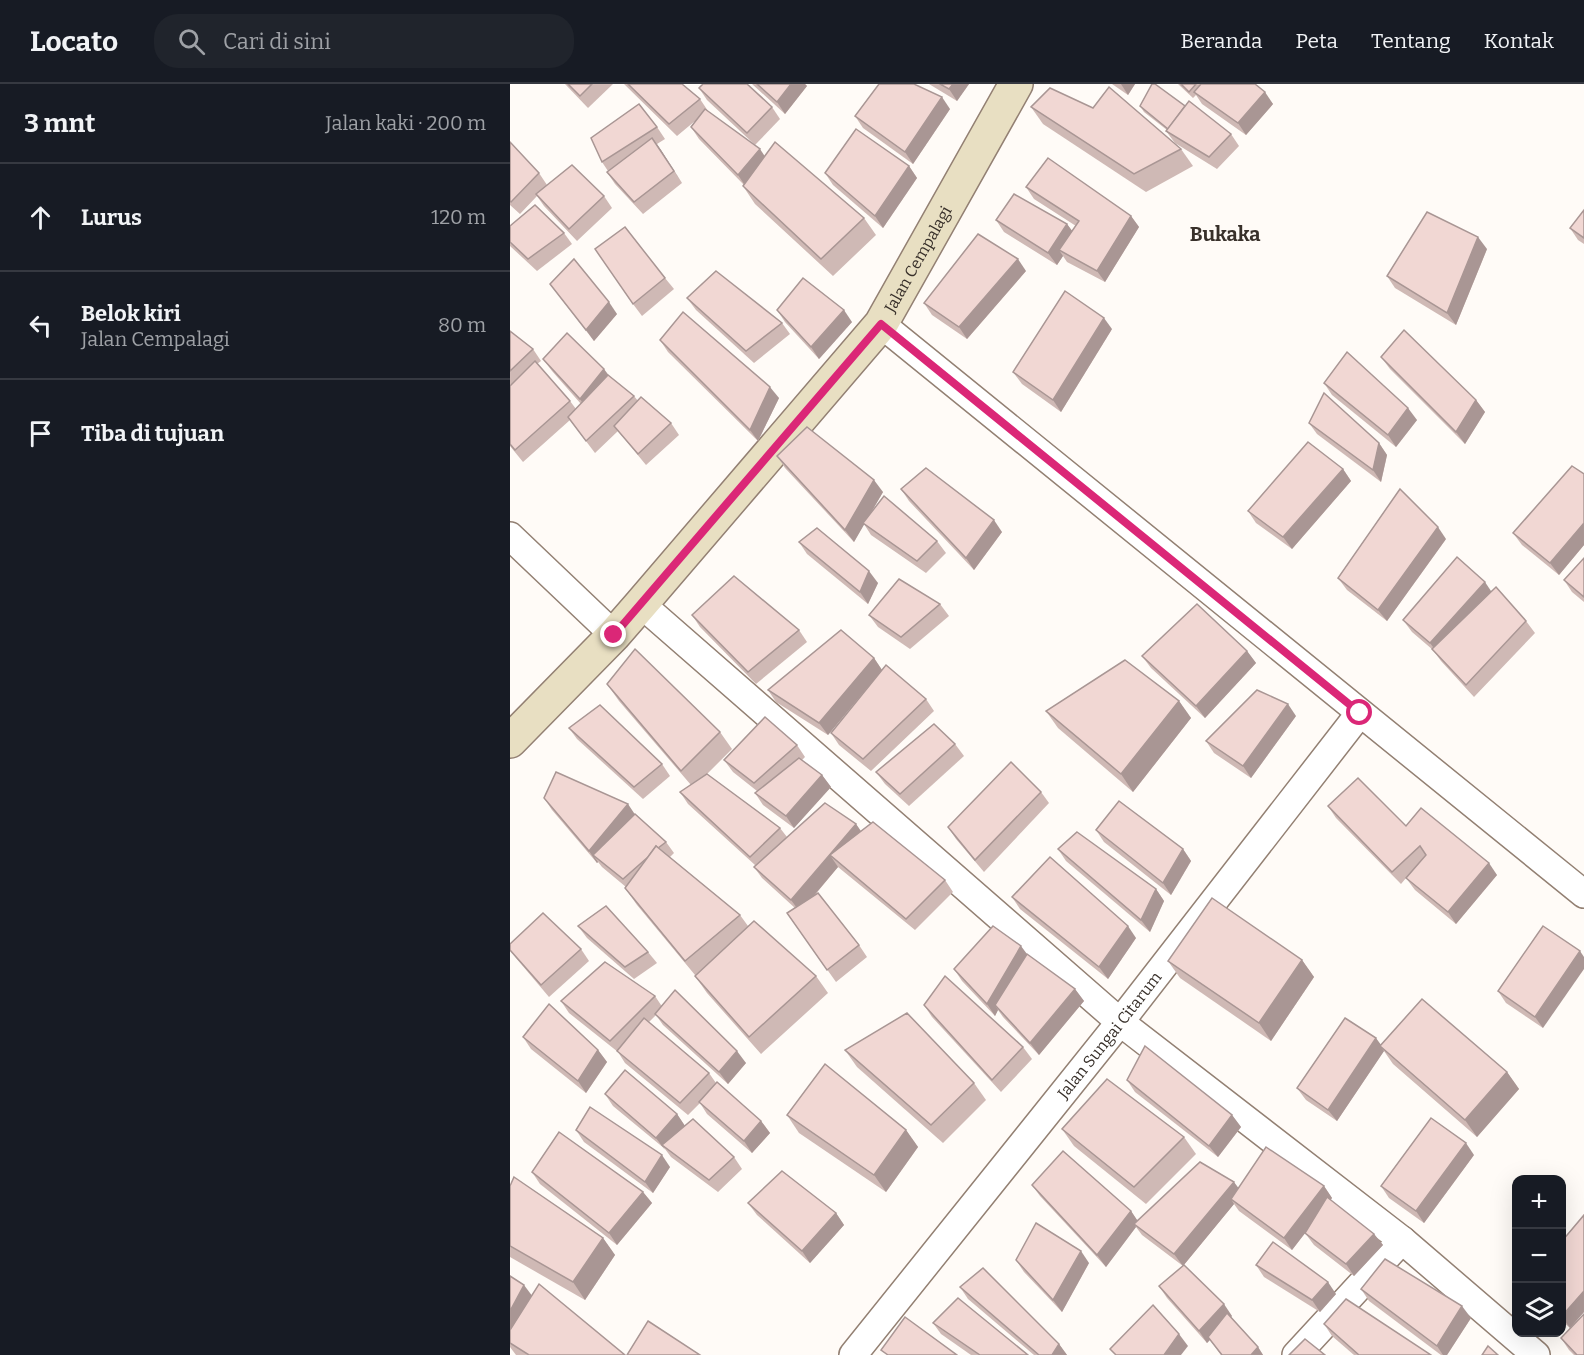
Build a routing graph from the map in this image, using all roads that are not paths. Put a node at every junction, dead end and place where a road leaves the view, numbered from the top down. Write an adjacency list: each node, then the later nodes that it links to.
1 (1016, 84): 2 (street, Jalan Cempalagi)
2 (881, 324): 4 (street, Jalan Cempalagi); 6 (street)
3 (510, 536): 5 (street)
4 (641, 604): 5 (street, Jalan Cempalagi); 9 (street)
5 (614, 635): 7 (street, Jalan Cempalagi)
6 (1360, 713): 8 (street); 9 (street, Jalan Sungai Citarum)
7 (510, 741)
8 (1584, 894)
9 (1120, 1022): 10 (street); 11 (street, Jalan Sungai Citarum)
10 (1402, 1240): 12 (street); 13 (street)
11 (853, 1355)
12 (1296, 1355)
13 (1536, 1355)

